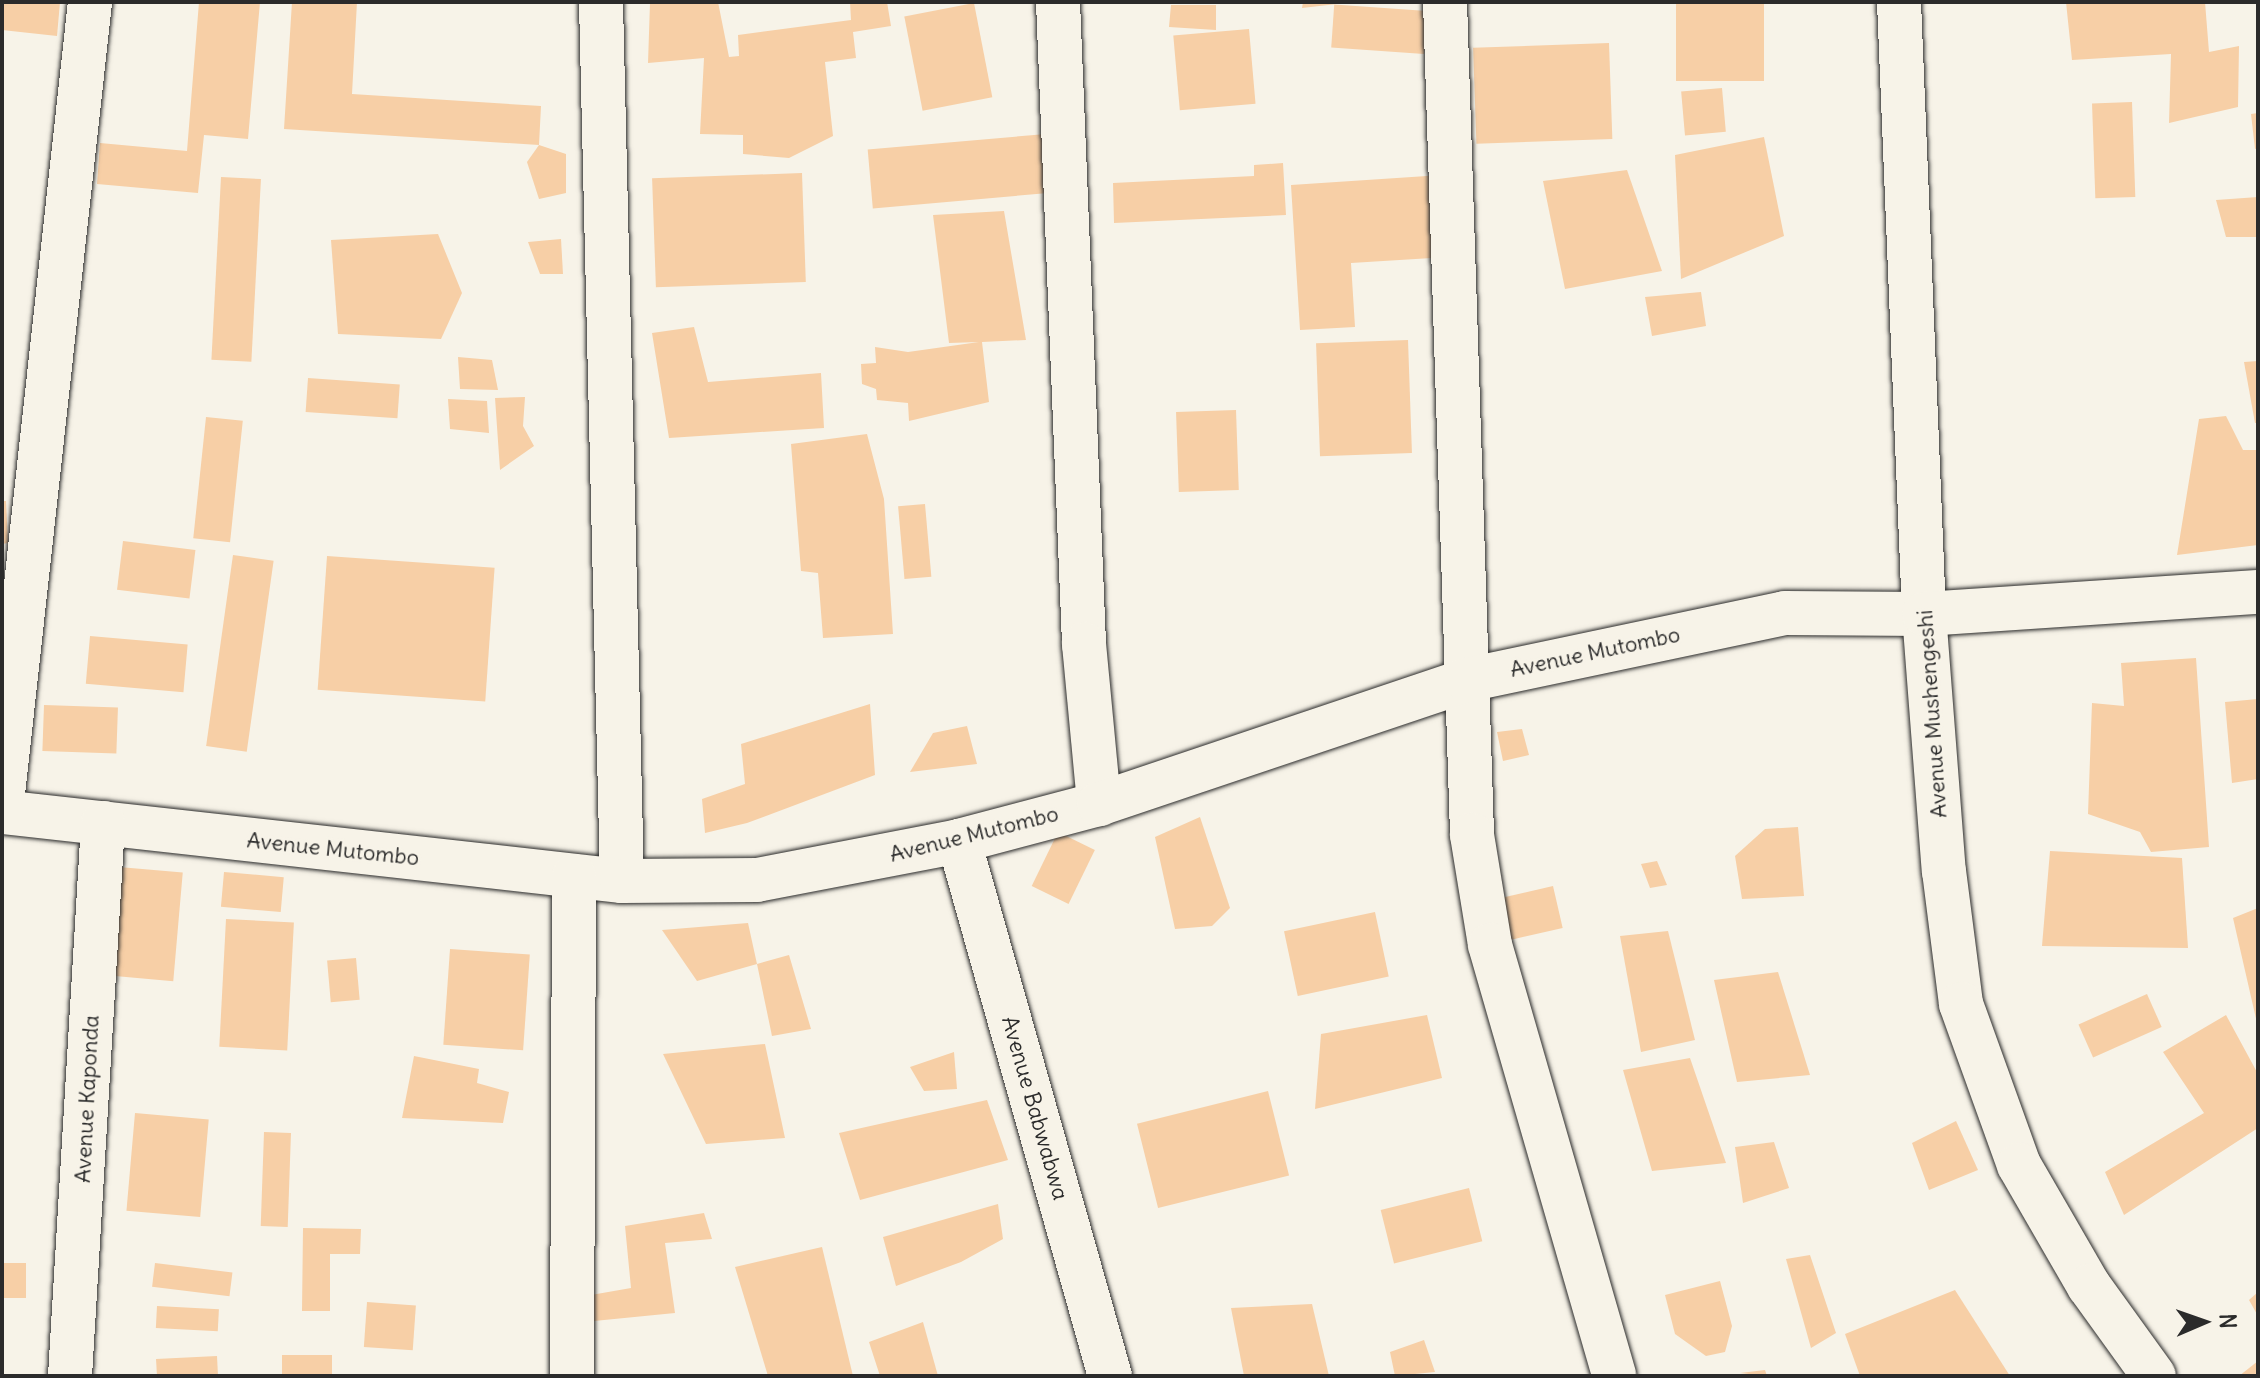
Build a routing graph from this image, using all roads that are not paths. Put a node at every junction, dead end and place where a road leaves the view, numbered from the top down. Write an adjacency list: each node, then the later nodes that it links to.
1 (90, 2): 9 (street)
2 (601, 2): 15 (street)
3 (1058, 2): 10 (street)
4 (1445, 2): 8 (street)
5 (1899, 2): 7 (street, Avenue Mushengeshi)
6 (2258, 592): 7 (street, Avenue Mutombo)
7 (1924, 614): 8 (street, Avenue Mutombo); 20 (street, Avenue Mushengeshi)
8 (1467, 680): 10 (street, Avenue Mutombo); 19 (street)
9 (2, 803)
10 (1099, 804): 13 (street, Avenue Mutombo)
11 (2, 812): 12 (street, Avenue Mutombo)
12 (103, 823): 14 (street, Avenue Mutombo); 16 (street, Avenue Kaponda)
13 (959, 841): 15 (street, Avenue Mutombo); 18 (street, Avenue Babwabwa)
14 (574, 876): 15 (street, Avenue Mutombo); 17 (street)
15 (622, 881)
16 (70, 1376)
17 (572, 1376)
18 (1110, 1376)
19 (1614, 1376)
20 (2154, 1376)

